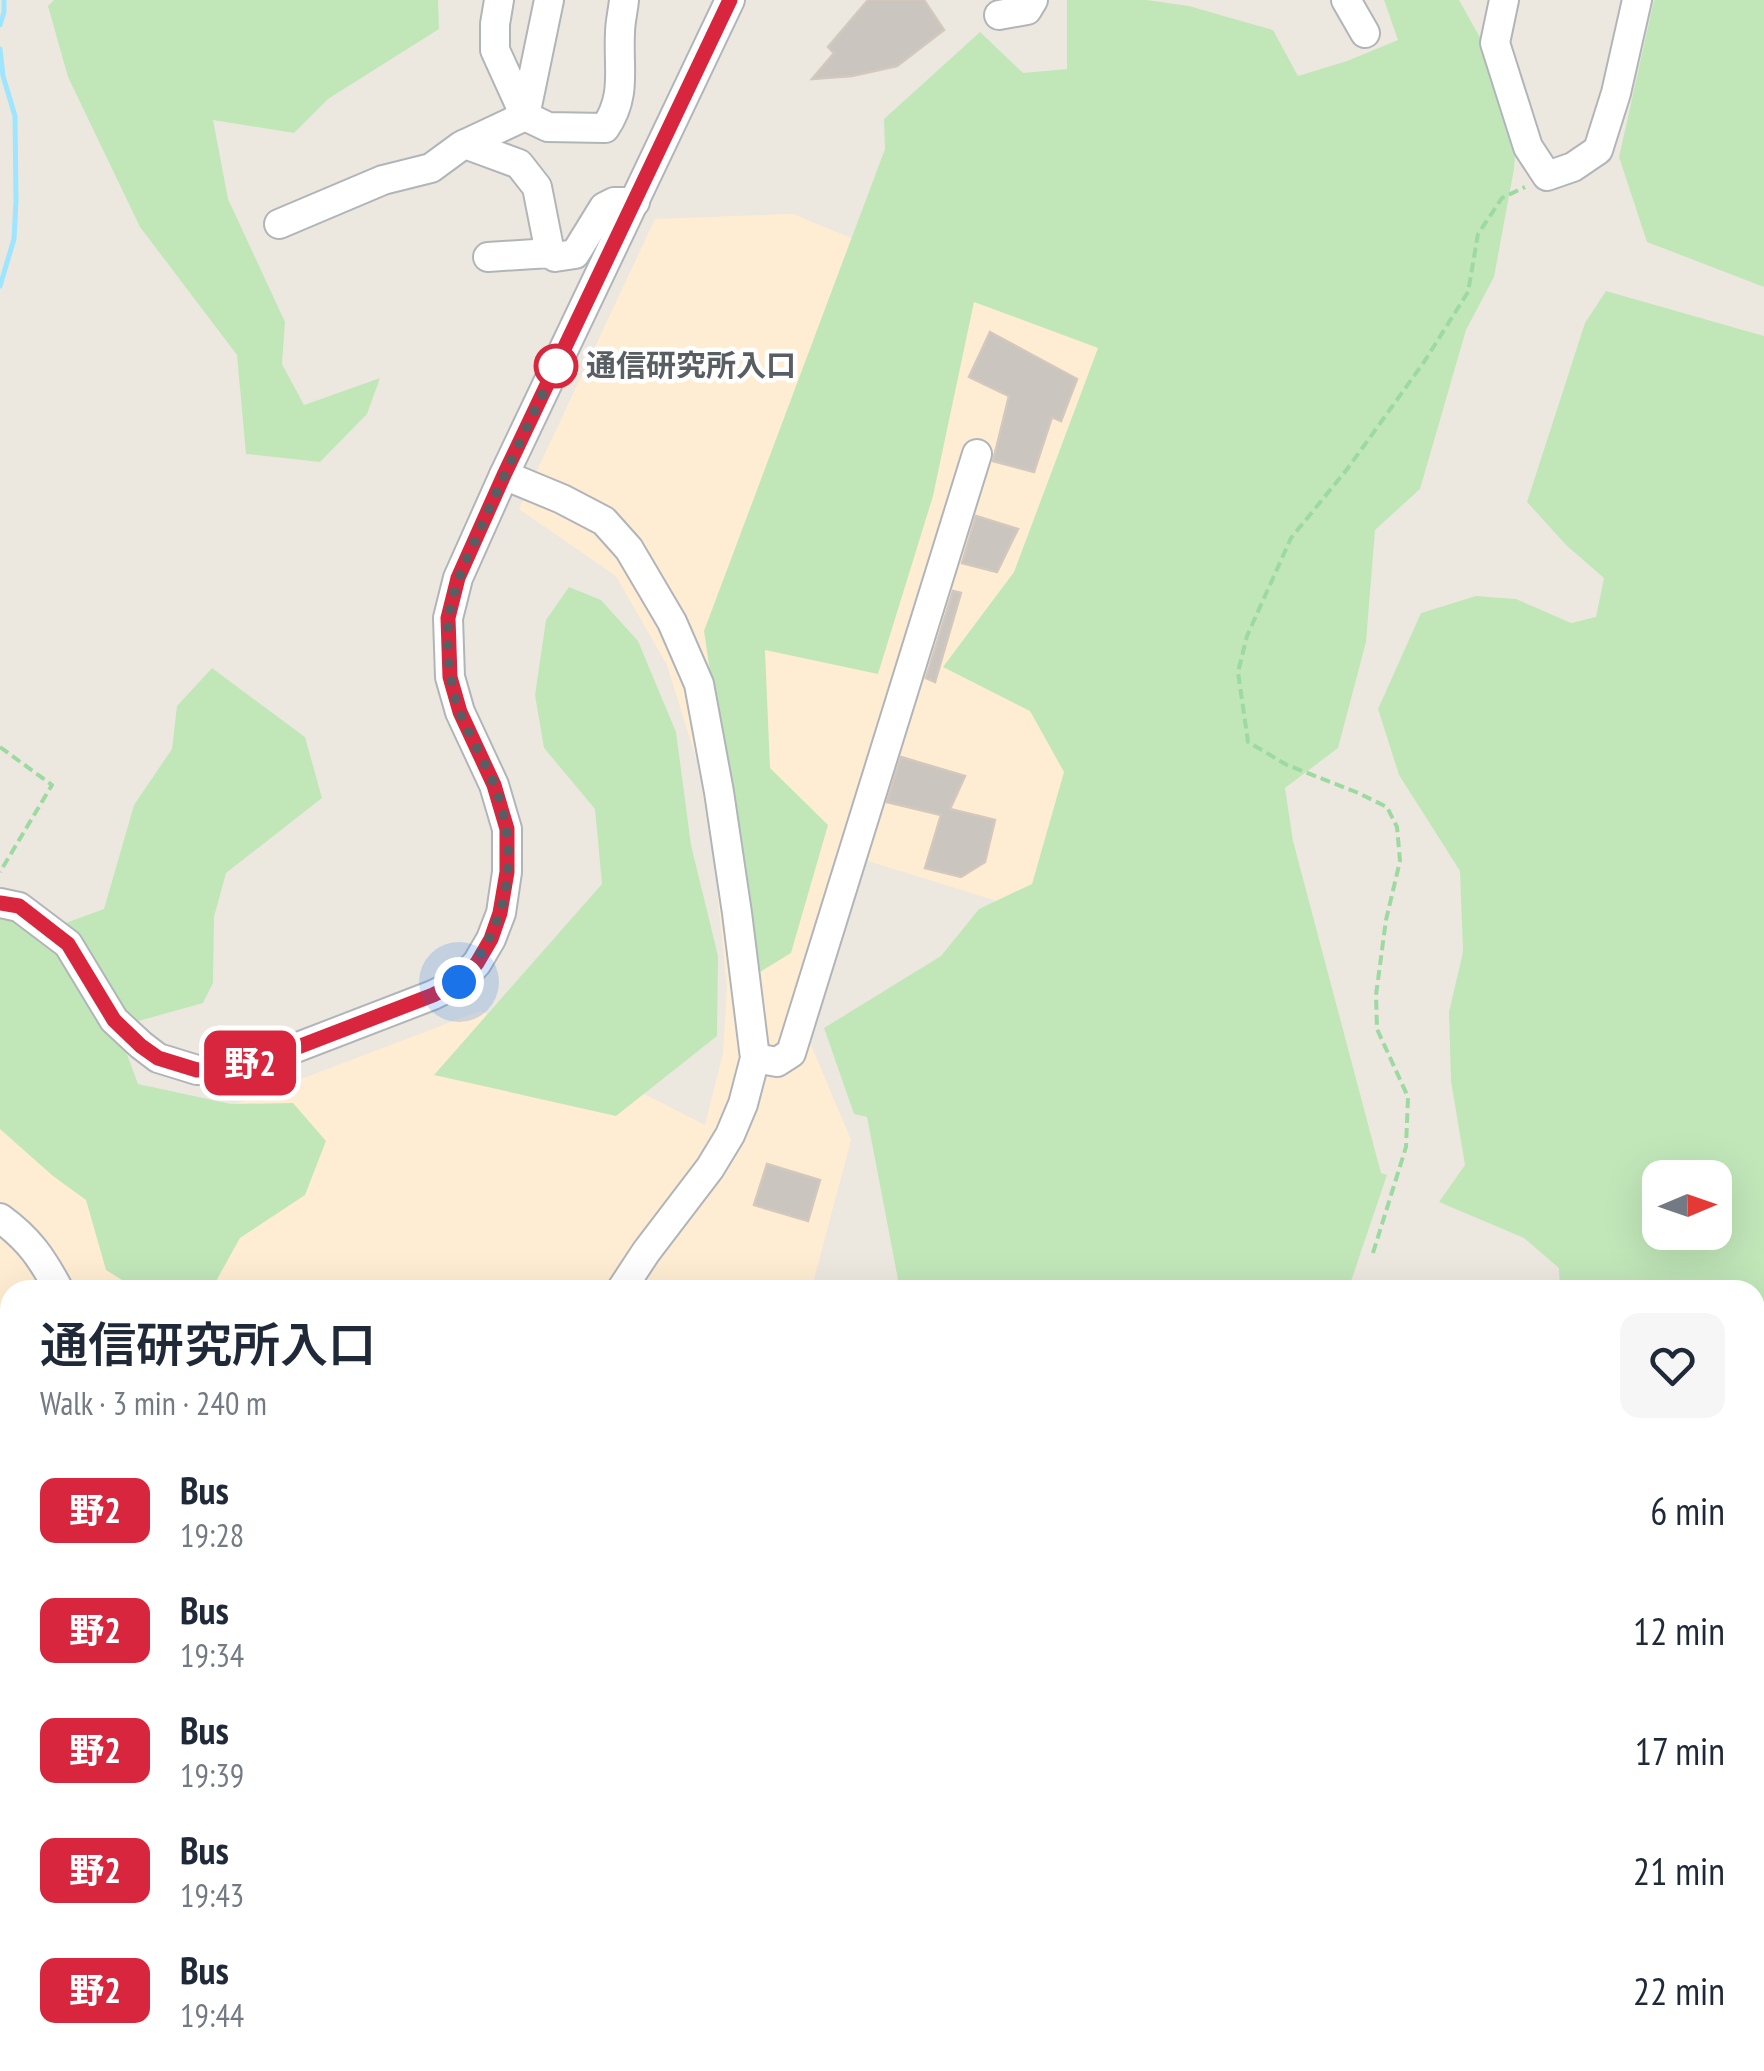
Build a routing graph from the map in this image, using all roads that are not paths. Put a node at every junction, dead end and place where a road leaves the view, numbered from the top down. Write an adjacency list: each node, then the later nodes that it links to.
1 (499, 0): 11 (street)
2 (549, 0): 11 (street)
3 (624, 0): 11 (street)
4 (730, 0): 13 (street)
5 (1033, 0): 9 (street)
6 (1346, 0): 10 (street)
7 (1504, 0): 8 (street)
8 (1637, 0)
9 (999, 15)
10 (1365, 33)
11 (526, 116): 12 (street)
12 (465, 144): 14 (street); 15 (street)
13 (635, 202): 15 (street); 18 (street)
14 (279, 224)
15 (550, 253): 16 (street)
16 (488, 257)
17 (977, 454): 20 (street)
18 (504, 475): 19 (street); 20 (street)
19 (0, 903)
20 (755, 1058): 23 (street)
21 (0, 1218): 22 (street)
22 (54, 1280)
23 (628, 1280)

